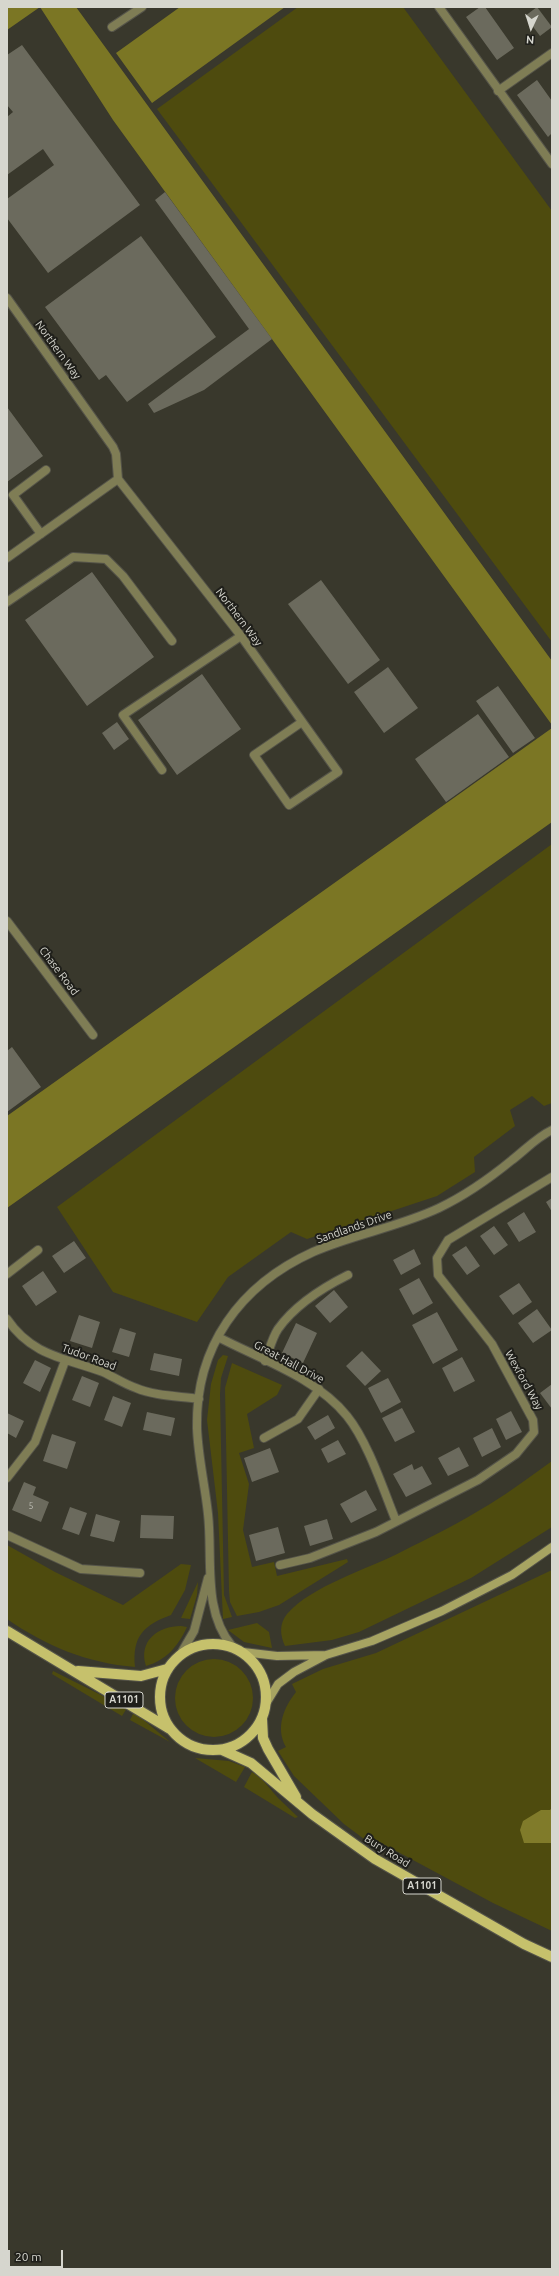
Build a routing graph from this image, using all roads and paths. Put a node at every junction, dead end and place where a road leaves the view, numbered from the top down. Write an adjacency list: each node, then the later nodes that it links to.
1 (142, 7): 3 (street)
2 (439, 7): 5 (street)
3 (112, 27)
4 (552, 53): 5 (street)
5 (498, 91): 6 (street)
6 (552, 164)
7 (7, 298): 9 (street, Northern Way)
8 (46, 470): 10 (street)
9 (118, 479): 11 (street); 14 (street, Northern Way)
10 (10, 497): 11 (street)
11 (41, 534): 12 (street)
12 (7, 558)
13 (7, 602): 15 (street)
14 (241, 636): 16 (street, Northern Way); 17 (street)
15 (172, 641)
16 (302, 722): 16 (street, Northern Way)
17 (162, 770)
18 (7, 921): 19 (street, Chase Road)
19 (93, 1035)
20 (552, 1130): 26 (street, Sandlands Drive)
21 (552, 1177): 33 (street, Wexford Way)
22 (38, 1250): 23 (street)
23 (7, 1274)
24 (348, 1275): 28 (street)
25 (7, 1319): 27 (street, Tudor Road)
26 (218, 1337): 28 (street, Great Hall Drive); 30 (street, Sandlands Drive)
27 (65, 1361): 30 (street, Tudor Road); 32 (street)
28 (265, 1361): 29 (street, Great Hall Drive)
29 (319, 1389): 31 (street); 33 (street, Great Hall Drive)
30 (199, 1399): 37 (street, Sandlands Drive)
31 (264, 1438)
32 (7, 1478)
33 (396, 1521): 36 (street, Wexford Way)
34 (7, 1535): 38 (street)
35 (552, 1547): 43 (main road)
36 (280, 1565)
37 (210, 1572): 40 (street, Sandlands Drive); 42 (street, Sandlands Drive)
38 (140, 1573)
39 (7, 1631): 45 (main road, A1101)
40 (232, 1646): 41 (main road); 42 (main road)
41 (243, 1652): 43 (main road); 46 (main road)
42 (180, 1655): 44 (main road)
43 (326, 1655): 46 (main road)
44 (167, 1669): 45 (main road, A1101); 48 (main road)
45 (76, 1671): 48 (main road, A1101)
46 (267, 1702): 47 (main road)
47 (262, 1719): 49 (main road); 50 (main road, Bury Road / A1101)
48 (171, 1730): 49 (main road)
49 (222, 1750): 50 (main road, Bury Road / A1101)
50 (299, 1802): 51 (main road, Bury Road / A1101)
51 (552, 1957)

